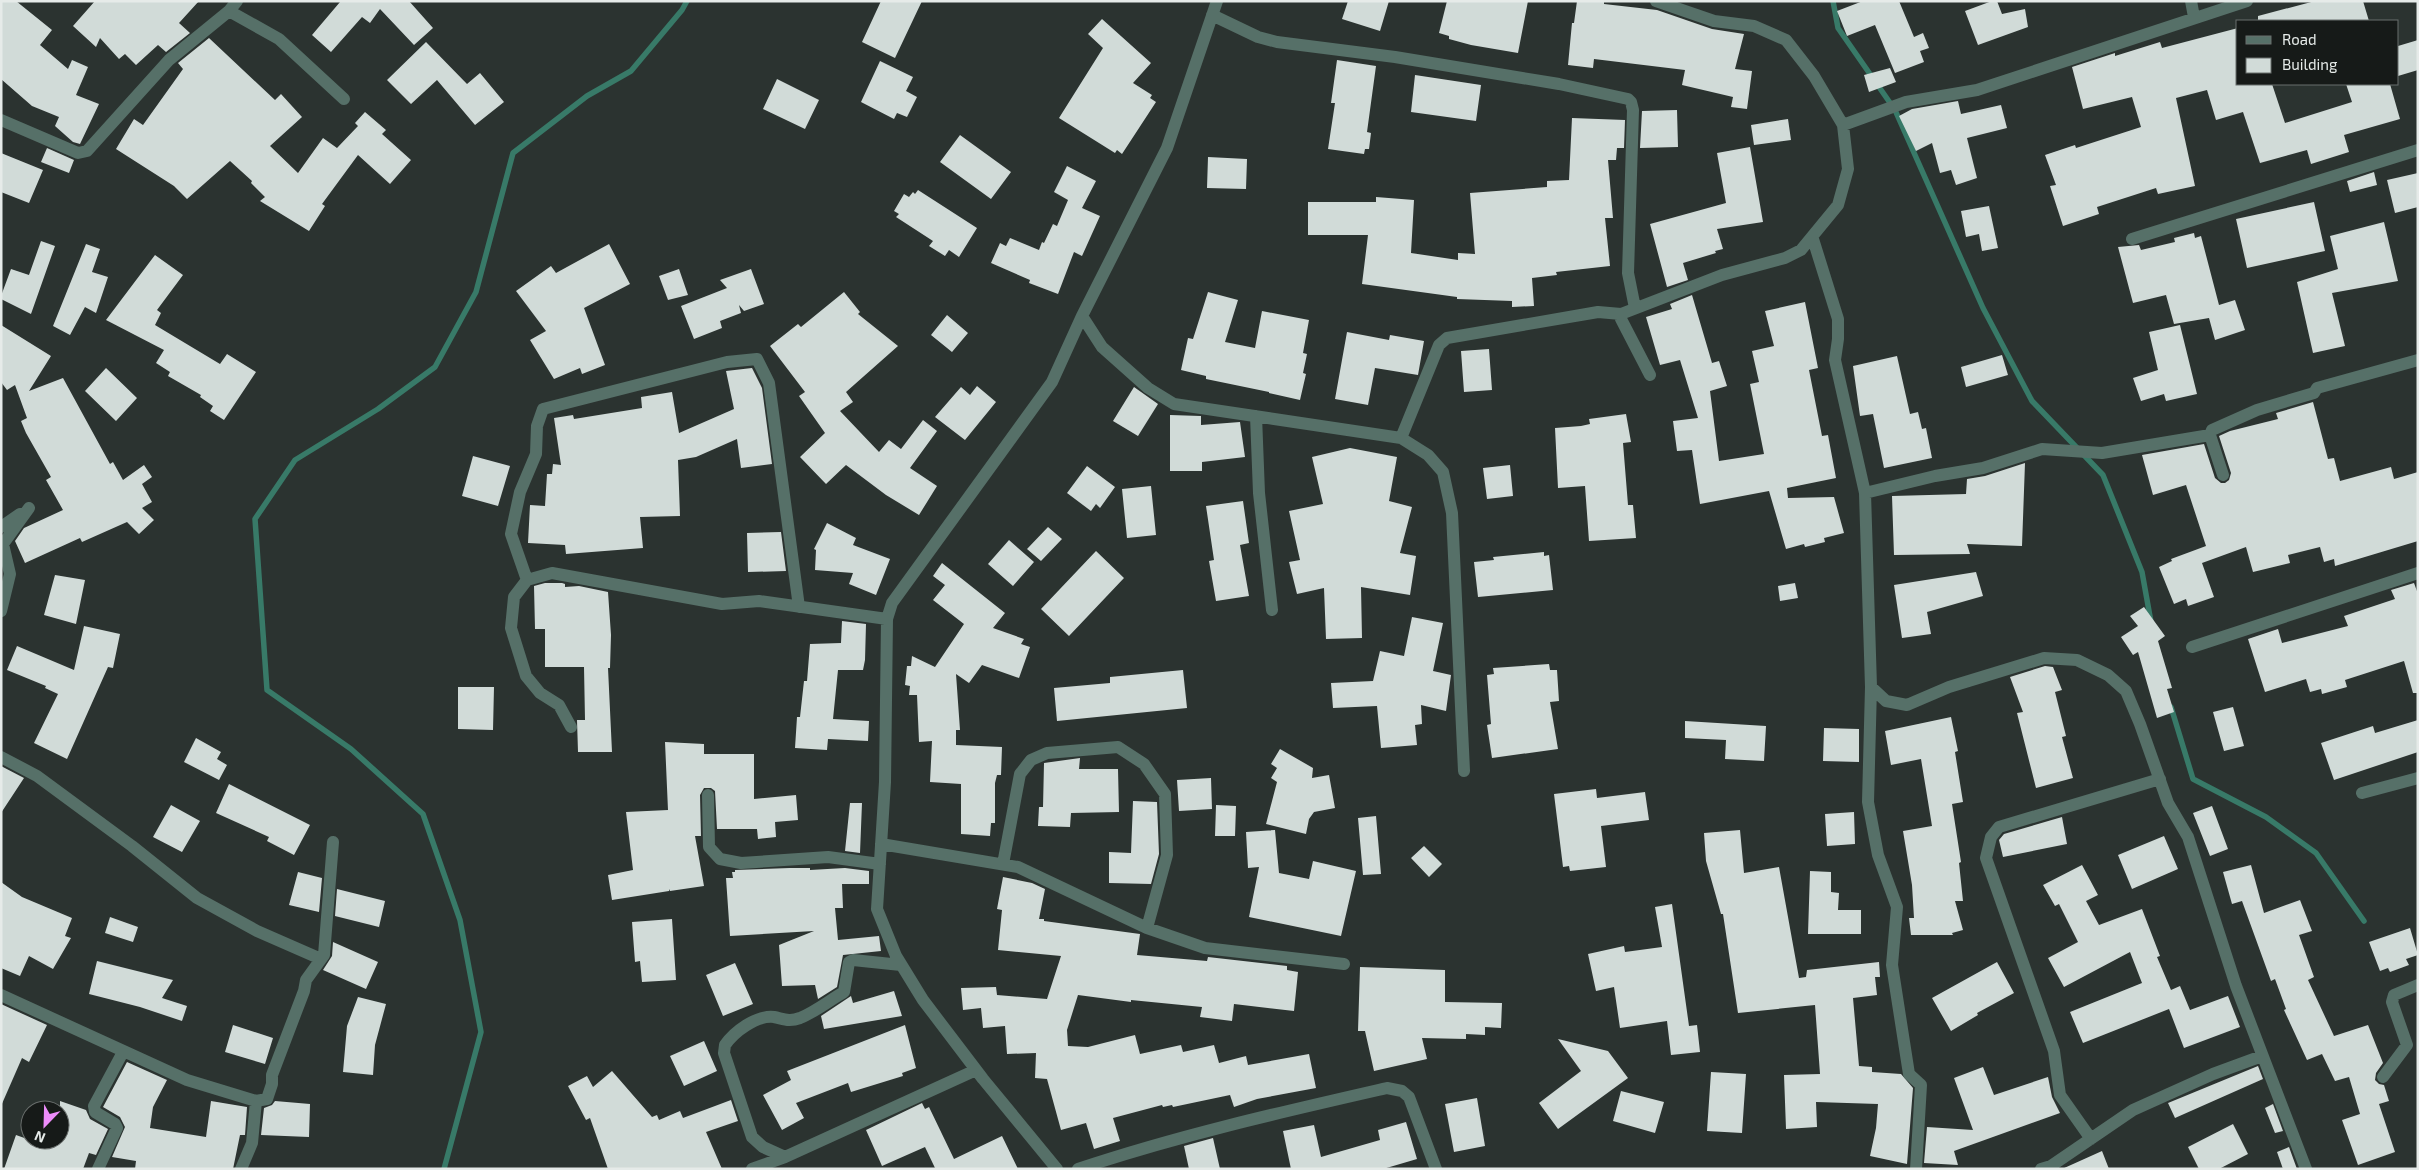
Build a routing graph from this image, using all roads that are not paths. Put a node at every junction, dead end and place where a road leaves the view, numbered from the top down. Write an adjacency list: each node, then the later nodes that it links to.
1 (1216, 1): 6 (street)
2 (1656, 1): 10 (street)
3 (2191, 1): 7 (street)
4 (2247, 1): 7 (street)
5 (233, 6): 8 (street); 9 (street)
6 (1212, 15): 14 (street); 16 (street)
7 (2194, 17): 10 (street)
8 (344, 99)
9 (1, 120)
10 (1843, 125): 12 (street)
11 (2418, 150): 13 (street)
12 (1813, 239): 14 (street); 23 (street)
13 (2132, 239)
14 (1635, 308): 15 (street)
15 (1621, 314): 18 (street); 21 (street)
16 (1082, 316): 19 (street); 30 (street)
17 (2418, 360): 20 (street)
18 (1650, 375)
19 (1256, 416): 21 (street); 28 (street)
20 (2210, 435): 22 (street); 23 (street)
21 (1401, 438): 35 (street)
22 (2223, 475)
23 (1865, 493): 32 (street)
24 (1, 527): 29 (street)
25 (2418, 573): 31 (street)
26 (527, 580): 27 (street); 27 (street); 33 (street)
27 (799, 607): 30 (street)
28 (1272, 610)
29 (1, 611)
30 (887, 619): 41 (street)
31 (2192, 647)
32 (1870, 687): 37 (street); 63 (street)
33 (570, 727)
34 (1, 757): 45 (street)
35 (1464, 771)
36 (2418, 778): 38 (street)
37 (2160, 779): 51 (street); 55 (street)
38 (2362, 793)
39 (708, 795): 42 (street)
40 (333, 842): 45 (street)
41 (881, 844): 42 (street); 43 (street)
42 (880, 864): 47 (street)
43 (1003, 864): 44 (street); 44 (street)
44 (1147, 928): 46 (street)
45 (321, 959): 54 (street)
46 (1344, 964)
47 (901, 965): 52 (street); 56 (street)
48 (2418, 985): 53 (street)
49 (1, 995): 50 (street)
50 (122, 1052): 54 (street); 57 (street)
51 (2262, 1056): 55 (street); 65 (street)
52 (976, 1070): 56 (street); 60 (street)
53 (2384, 1077)
54 (256, 1101): 58 (street)
55 (2091, 1139): 64 (street)
56 (784, 1157): 59 (street)
57 (98, 1169)
58 (242, 1169)
59 (752, 1169)
60 (1057, 1169)
61 (1078, 1169): 62 (street)
62 (1436, 1169)
63 (1916, 1169)
64 (2041, 1169)
65 (2306, 1169)

